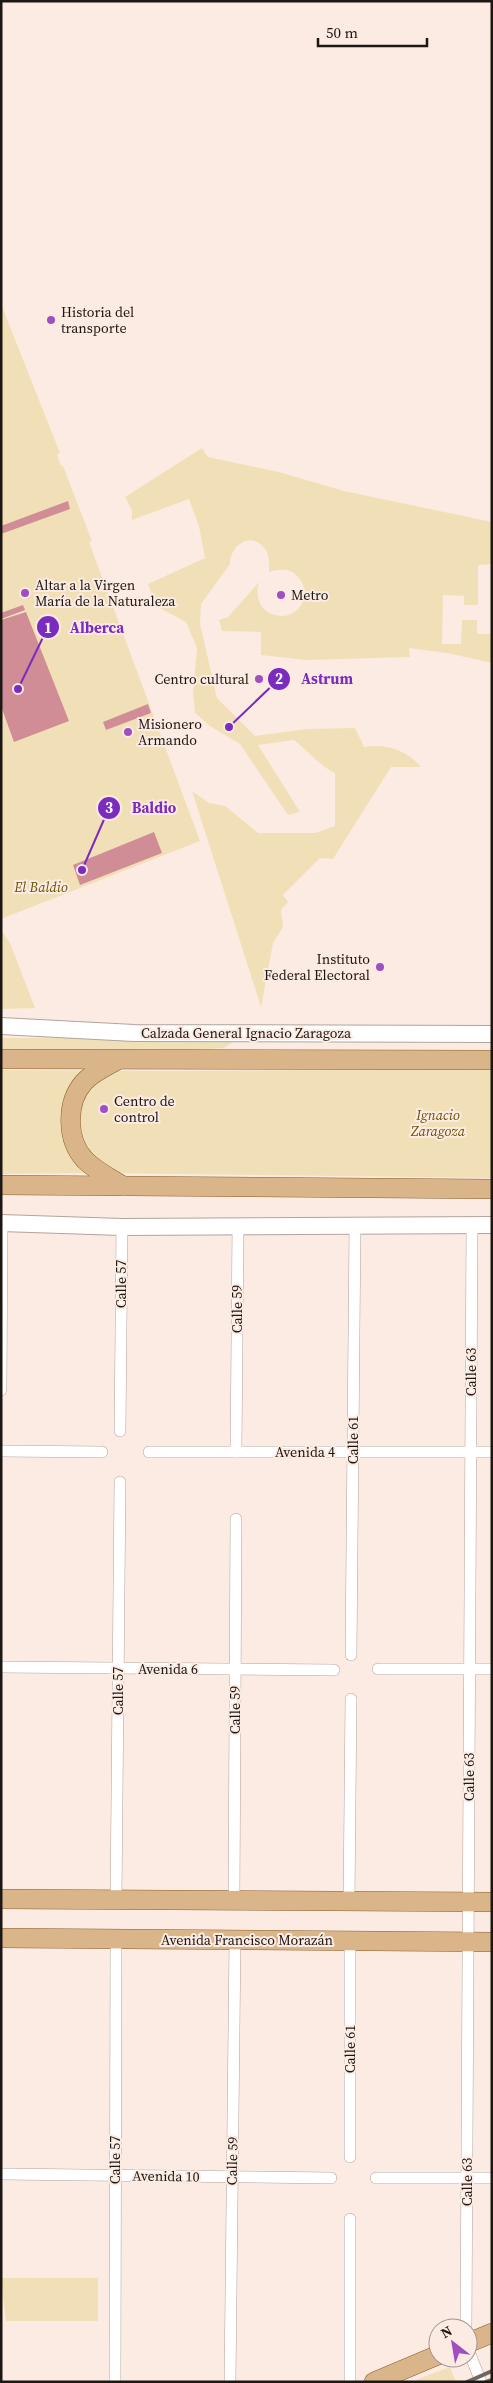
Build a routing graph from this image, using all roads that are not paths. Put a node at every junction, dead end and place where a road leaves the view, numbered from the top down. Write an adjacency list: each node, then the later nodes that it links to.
1 (1, 1026): 2 (main road, Calzada General Ignacio Zaragoza)
2 (492, 1034)
3 (1, 1059): 4 (main road, Calzada General Ignacio Zaragoza)
4 (120, 1059): 5 (main road, Calzada General Ignacio Zaragoza); 7 (main road)
5 (492, 1060)
6 (1, 1184): 7 (main road)
7 (124, 1186): 8 (main road)
8 (492, 1189)
9 (2, 1223): 14 (main road); 15 (street)
10 (355, 1225): 11 (main road); 13 (main road); 21 (street, Calle 61)
11 (472, 1225): 12 (main road); 22 (street, Calle 63)
12 (492, 1225)
13 (238, 1226): 14 (main road); 20 (street, Calle 59)
14 (122, 1227): 16 (street, Calle 57)
15 (1, 1390)
16 (120, 1431)
17 (1, 1451): 18 (street)
18 (102, 1452)
19 (149, 1452): 20 (street, Avenida 4)
20 (236, 1452): 21 (street, Avenida 4)
21 (353, 1452): 22 (street, Avenida 4); 26 (street, Calle 61)
22 (470, 1452): 23 (street, Avenida 4); 31 (street, Calle 63)
23 (492, 1452)
24 (120, 1482): 28 (street, Calle 57)
25 (236, 1519): 29 (street, Calle 59)
26 (351, 1655)
27 (1, 1668): 28 (street, Avenida 6)
28 (118, 1668): 29 (street, Avenida 6); 36 (street, Calle 57)
29 (235, 1669): 33 (street, Avenida 6); 37 (street, Calle 59)
30 (378, 1669): 31 (street)
31 (470, 1669): 32 (street); 39 (street, Calle 63)
32 (492, 1669)
33 (334, 1670)
34 (351, 1699): 38 (street)
35 (1, 1899): 36 (main road)
36 (116, 1900): 37 (main road)
37 (234, 1901): 38 (main road)
38 (349, 1902): 39 (main road)
39 (468, 1902): 40 (main road); 45 (street, Calle 63)
40 (492, 1902)
41 (1, 1938): 42 (main road, Avenida Francisco Morazán)
42 (116, 1939): 43 (main road, Avenida Francisco Morazán); 49 (street, Calle 57)
43 (235, 1940): 44 (main road, Avenida Francisco Morazán); 50 (street, Calle 59)
44 (350, 1941): 45 (main road, Avenida Francisco Morazán); 47 (street, Calle 61)
45 (468, 1942): 46 (main road, Avenida Francisco Morazán); 53 (street, Calle 63)
46 (492, 1942)
47 (350, 2157)
48 (1, 2174): 49 (street, Avenida 10)
49 (115, 2176): 50 (street, Avenida 10); 61 (street, Calle 57)
50 (232, 2177): 51 (street, Avenida 10); 62 (street, Calle 59)
51 (331, 2178)
52 (376, 2178): 53 (street)
53 (467, 2178): 54 (street); 56 (street, Calle 63)
54 (492, 2178)
55 (350, 2219): 63 (street)
56 (466, 2318)
57 (492, 2333): 58 (main road)
58 (478, 2339)
59 (428, 2359): 64 (main road)
60 (475, 2368): 65 (street)
61 (115, 2382)
62 (230, 2382)
63 (350, 2382)
64 (374, 2382)
65 (481, 2382)

